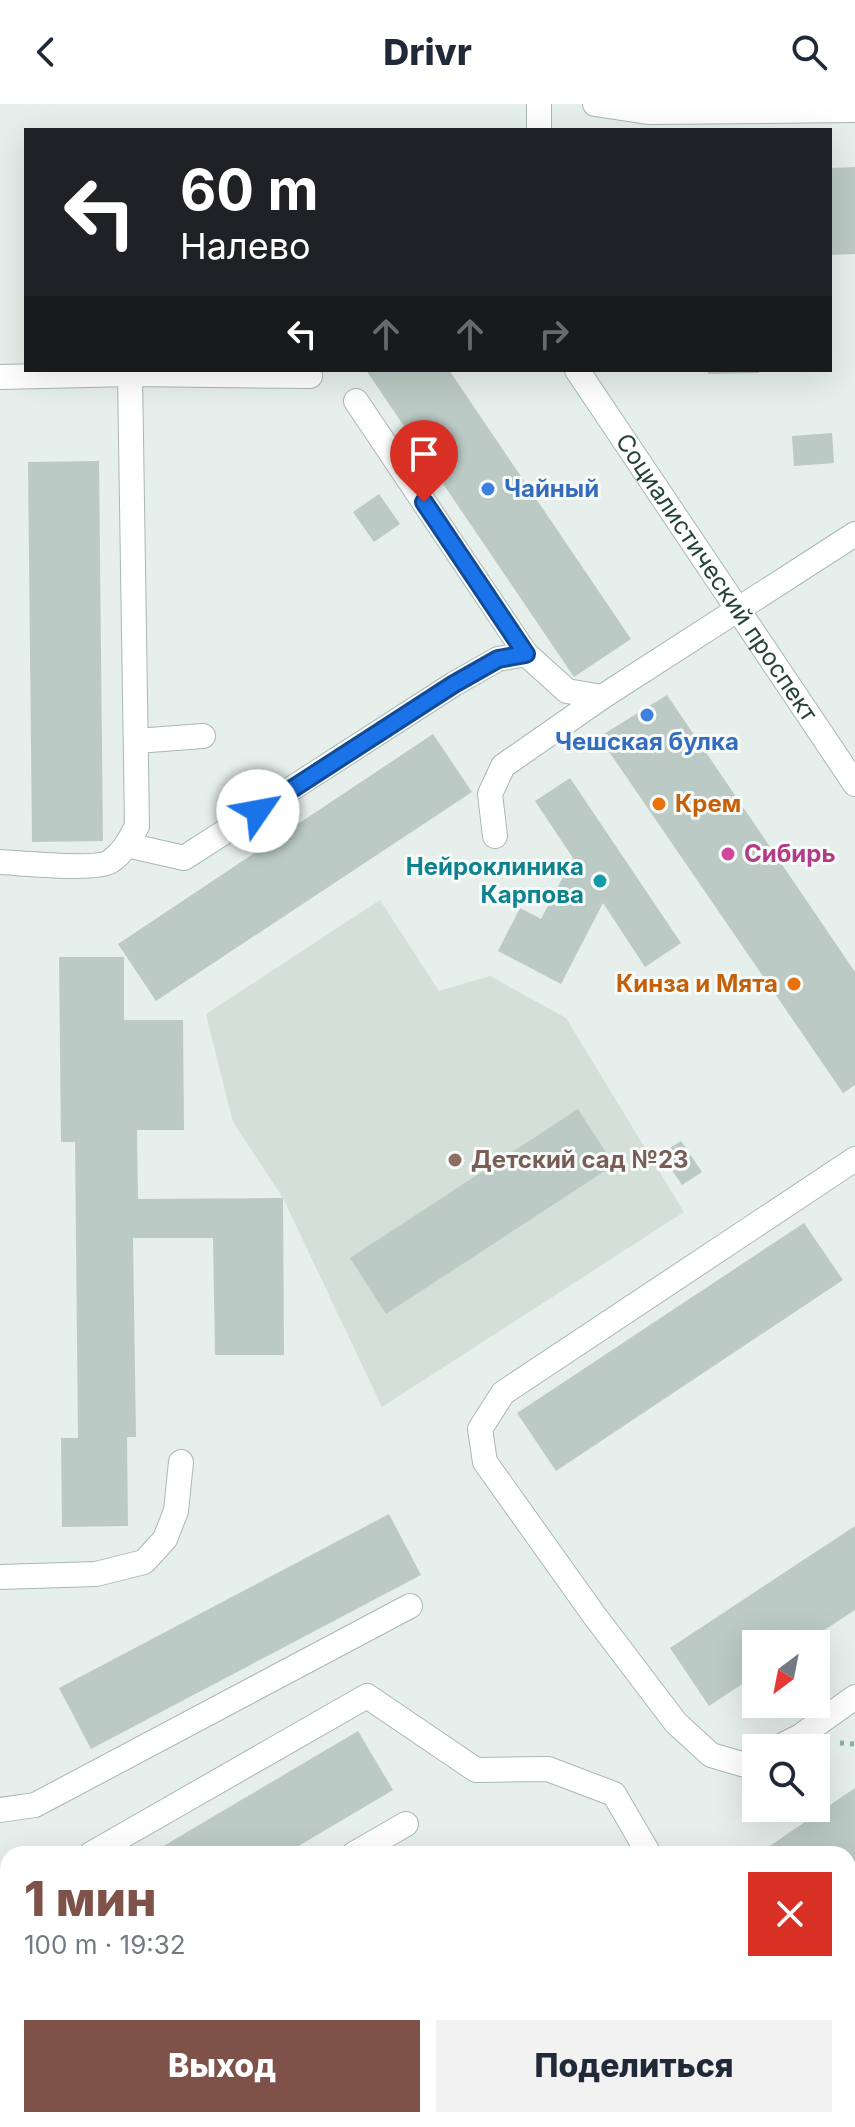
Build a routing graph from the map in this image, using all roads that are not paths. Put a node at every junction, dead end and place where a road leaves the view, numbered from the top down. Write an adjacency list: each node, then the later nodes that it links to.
1 (539, 104): 4 (street)
2 (595, 104): 3 (street)
3 (855, 110)
4 (539, 128)
5 (578, 372): 11 (street, Социалистический проспект)
6 (130, 374): 7 (street); 8 (street); 15 (street)
7 (310, 376)
8 (0, 377)
9 (356, 401): 12 (street)
10 (855, 534): 11 (street)
11 (738, 610): 13 (street); 16 (street, Социалистический проспект)
12 (526, 654): 13 (street); 18 (street)
13 (602, 697): 17 (street)
14 (203, 736): 15 (street)
15 (136, 741): 18 (street)
16 (855, 784)
17 (495, 836)
18 (127, 845): 19 (street)
19 (0, 862)
20 (855, 1159): 26 (street)
21 (181, 1462): 22 (street)
22 (0, 1577)
23 (410, 1606): 27 (street)
24 (855, 1697): 25 (street)
25 (803, 1734)
26 (742, 1764)
27 (0, 1810)
28 (406, 1824): 30 (street)
29 (105, 1846): 31 (street)
30 (368, 1846)
31 (644, 1846)

